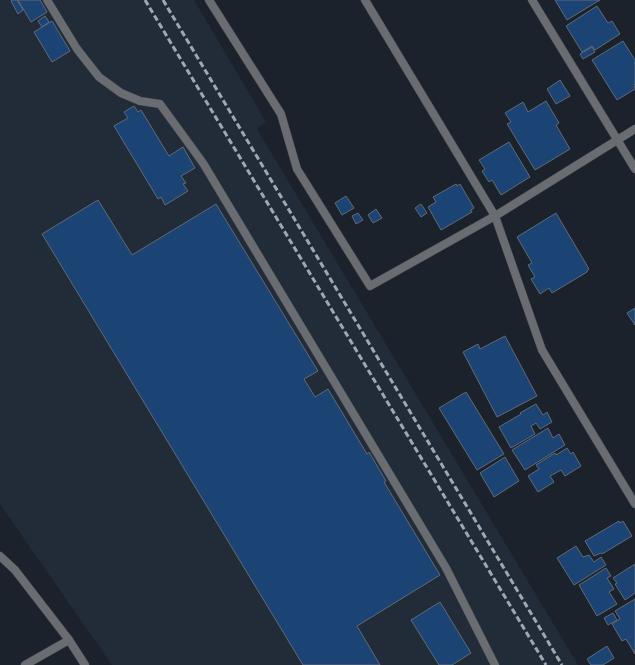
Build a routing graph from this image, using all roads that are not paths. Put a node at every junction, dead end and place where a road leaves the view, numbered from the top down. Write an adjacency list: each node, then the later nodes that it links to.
1 (47, 0): 14 (street)
2 (209, 0): 8 (street)
3 (365, 0): 8 (street)
4 (532, 0): 6 (street)
5 (635, 129): 6 (street)
6 (618, 140): 7 (street); 8 (street)
7 (635, 169)
8 (495, 216): 9 (street)
9 (635, 504)
10 (0, 556): 11 (street)
11 (69, 640): 12 (street); 13 (street)
12 (25, 665)
13 (85, 665)
14 (494, 665)

